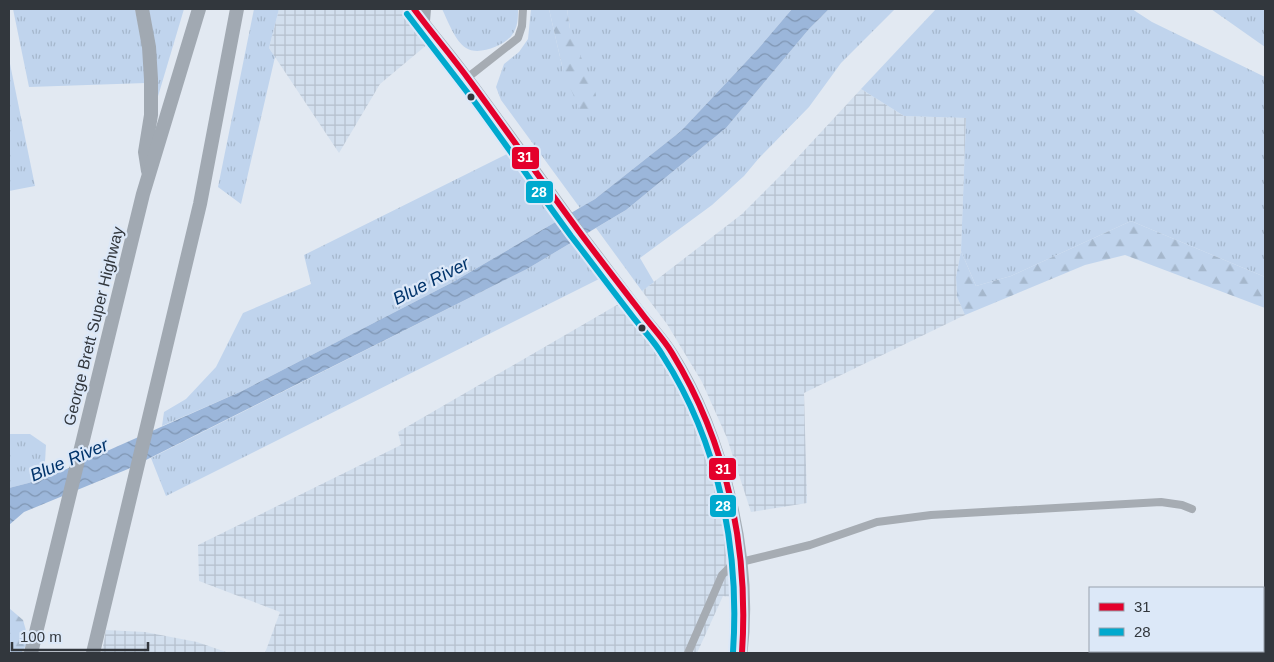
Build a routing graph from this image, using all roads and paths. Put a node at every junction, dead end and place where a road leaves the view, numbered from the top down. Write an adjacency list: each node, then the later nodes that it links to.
1 (142, 9): 8 (highway)
2 (199, 9): 8 (highway, George Brett Super Highway)
3 (237, 9): 12 (highway)
4 (414, 9): 6 (main road)
5 (523, 9): 7 (street)
6 (424, 15): 7 (main road)
7 (467, 78): 10 (main road)
8 (149, 176): 11 (highway, George Brett Super Highway)
9 (1192, 509): 10 (street)
10 (741, 562): 13 (street); 14 (main road)
11 (31, 653)
12 (93, 653)
13 (688, 653)
14 (742, 653)

